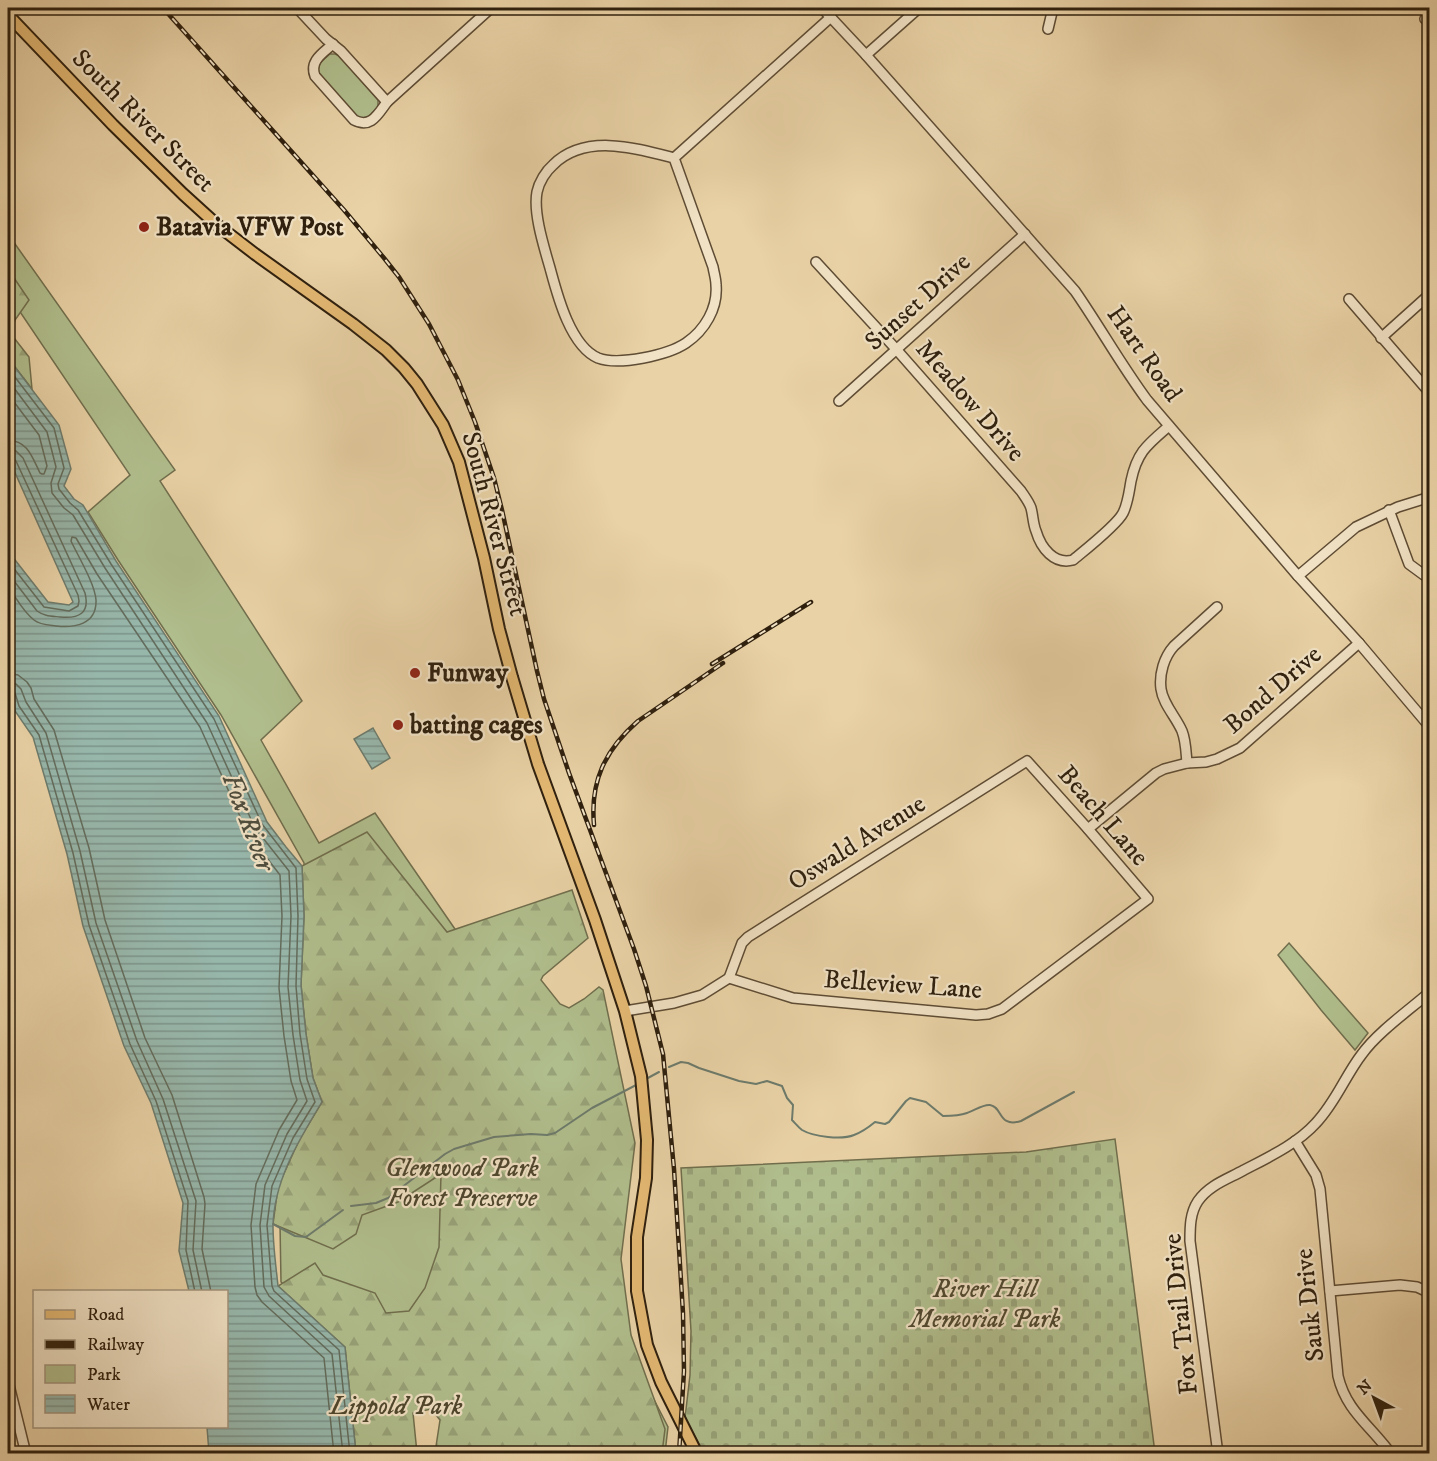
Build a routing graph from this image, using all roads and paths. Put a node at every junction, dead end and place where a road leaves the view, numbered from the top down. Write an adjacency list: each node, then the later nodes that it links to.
1 (297, 8): 9 (street)
2 (491, 8): 11 (street)
3 (822, 8): 7 (street, Hart Road)
4 (919, 8): 10 (street)
5 (1053, 8): 8 (street)
6 (8, 15): 35 (main road, South River Street)
7 (831, 17): 10 (street, Hart Road); 12 (street)
8 (1048, 29)
9 (333, 44): 11 (street); 11 (street)
10 (866, 55): 13 (street, Hart Road)
11 (387, 102)
12 (674, 158): 12 (street)
13 (1025, 234): 18 (street, Sunset Drive); 21 (street, Hart Road)
14 (816, 262): 18 (street, Meadow Drive)
15 (1430, 294): 17 (street)
16 (1349, 299): 17 (street)
17 (1381, 338): 19 (street)
18 (896, 349): 20 (street, Sunset Drive); 21 (street, Meadow Drive)
19 (1430, 393)
20 (839, 401)
21 (1169, 426): 25 (street, Hart Road)
22 (1430, 498): 23 (street)
23 (1389, 510): 24 (street); 25 (street)
24 (1424, 575)
25 (1298, 576): 27 (street, Hart Road)
26 (1217, 607): 30 (street)
27 (1359, 643): 28 (street, Hart Road); 30 (street, Bond Drive)
28 (1430, 727)
29 (1027, 761): 31 (street, Beach Lane); 33 (street, Oswald Avenue)
30 (1187, 763): 31 (street, Bond Drive)
31 (1088, 829): 32 (street, Beach Lane)
32 (1148, 899): 33 (street, Belleview Lane)
33 (729, 978): 35 (street)
34 (1430, 992): 36 (street, Fox Trail Drive)
35 (625, 1011): 41 (main road, South River Street)
36 (1295, 1141): 37 (street, Sauk Drive); 42 (street, Fox Trail Drive)
37 (1330, 1291): 38 (street); 43 (street, Sauk Drive)
38 (1430, 1293)
39 (8, 1381): 40 (street)
40 (26, 1454)
41 (697, 1454)
42 (1218, 1454)
43 (1390, 1454)

